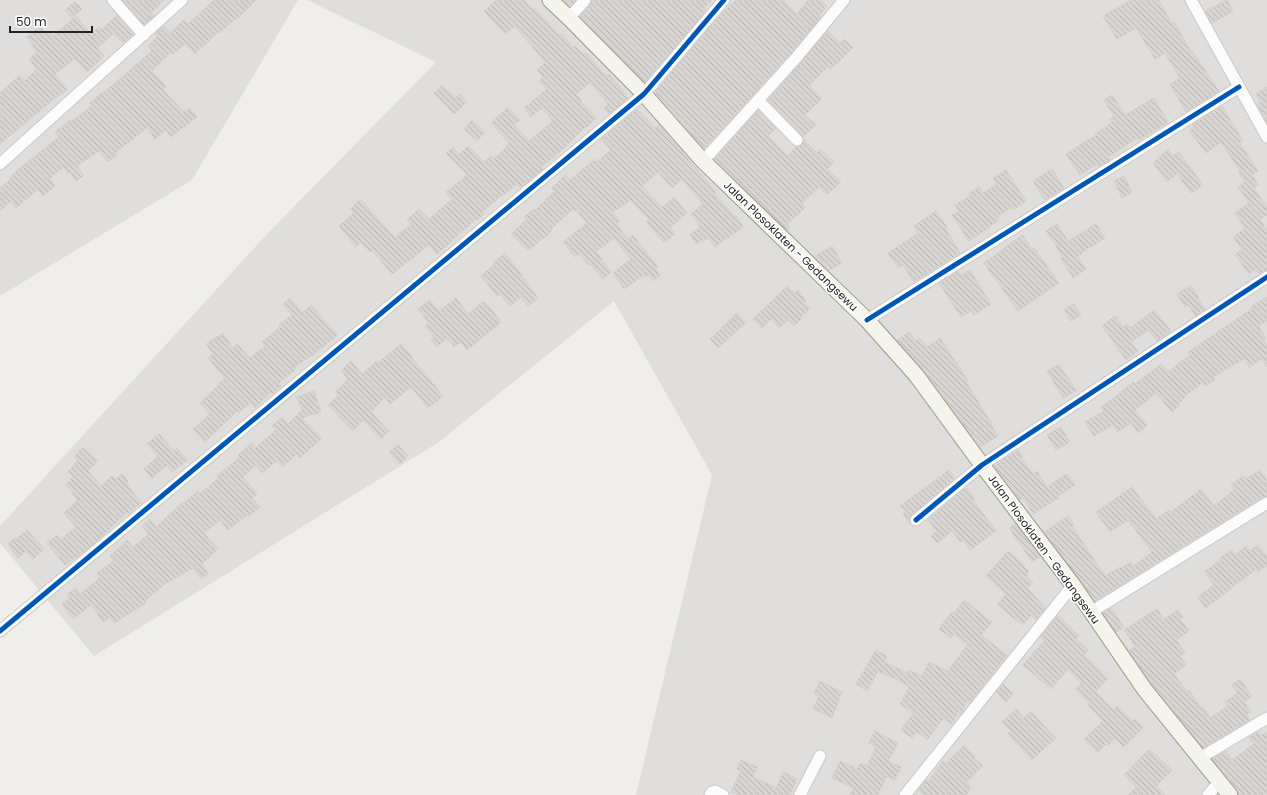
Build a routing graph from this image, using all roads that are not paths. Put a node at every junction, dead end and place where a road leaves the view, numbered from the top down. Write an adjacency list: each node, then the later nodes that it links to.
1 (112, 0): 9 (street)
2 (182, 0): 9 (street)
3 (550, 0): 8 (main road, Jalan Plosoklaten - Gedangsewu)
4 (585, 0): 8 (street)
5 (724, 0): 11 (street)
6 (844, 0): 12 (street)
7 (1191, 0): 10 (street)
8 (570, 18): 11 (main road, Jalan Plosoklaten - Gedangsewu)
9 (144, 35): 16 (street)
10 (1239, 87): 13 (street); 18 (street)
11 (644, 94): 15 (main road, Jalan Plosoklaten - Gedangsewu); 24 (street)
12 (758, 100): 14 (street); 15 (street)
13 (1267, 137)
14 (797, 140)
15 (703, 161): 18 (main road, Jalan Plosoklaten - Gedangsewu)
16 (0, 164)
17 (1267, 277): 19 (street)
18 (866, 320): 19 (main road, Jalan Plosoklaten - Gedangsewu)
19 (982, 465): 21 (street); 22 (main road, Jalan Plosoklaten - Gedangsewu)
20 (1267, 503): 23 (street)
21 (916, 520)
22 (1073, 585): 23 (main road, Jalan Plosoklaten - Gedangsewu); 32 (street)
23 (1091, 612): 27 (main road, Jalan Plosoklaten - Gedangsewu)
24 (0, 631)
25 (1267, 718): 27 (street)
26 (820, 756): 31 (street)
27 (1200, 758): 28 (main road, Jalan Plosoklaten - Gedangsewu)
28 (1219, 782): 33 (street); 34 (main road, Jalan Plosoklaten - Gedangsewu)
29 (710, 795): 30 (street)
30 (723, 795)
31 (800, 795)
32 (905, 795)
33 (1208, 795)
34 (1230, 795)

